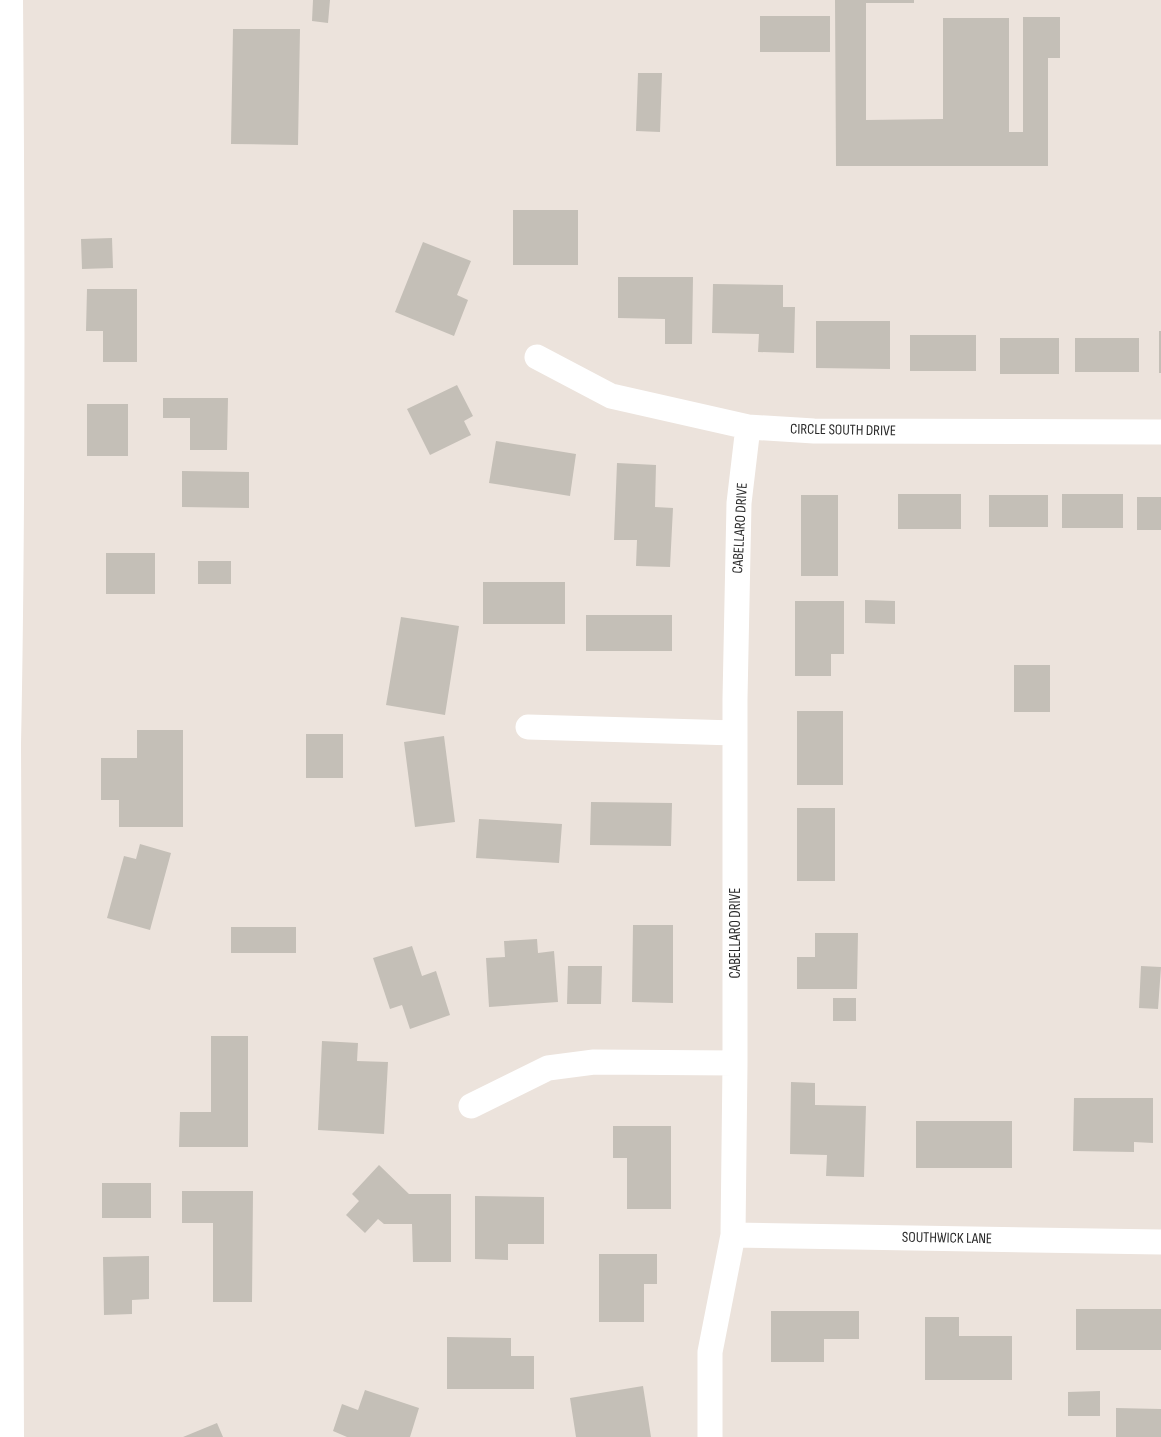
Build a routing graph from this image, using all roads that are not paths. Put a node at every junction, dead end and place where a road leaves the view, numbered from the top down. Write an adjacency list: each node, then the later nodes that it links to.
1 (9, 0): 9 (main road)
2 (537, 357): 3 (street, CIRCLE SOUTH DRIVE)
3 (748, 426): 4 (street, CIRCLE SOUTH DRIVE); 6 (street, CABELLARO DRIVE)
4 (1161, 432)
5 (528, 727): 6 (street)
6 (735, 733): 7 (street, CABELLARO DRIVE)
7 (735, 1063): 8 (street); 10 (street, CABELLARO DRIVE)
8 (471, 1106)
9 (4, 1204): 12 (main road)
10 (733, 1234): 11 (street, SOUTHWICK LANE); 13 (street, CABELLARO DRIVE)
11 (1161, 1242)
12 (10, 1437)
13 (710, 1437)

